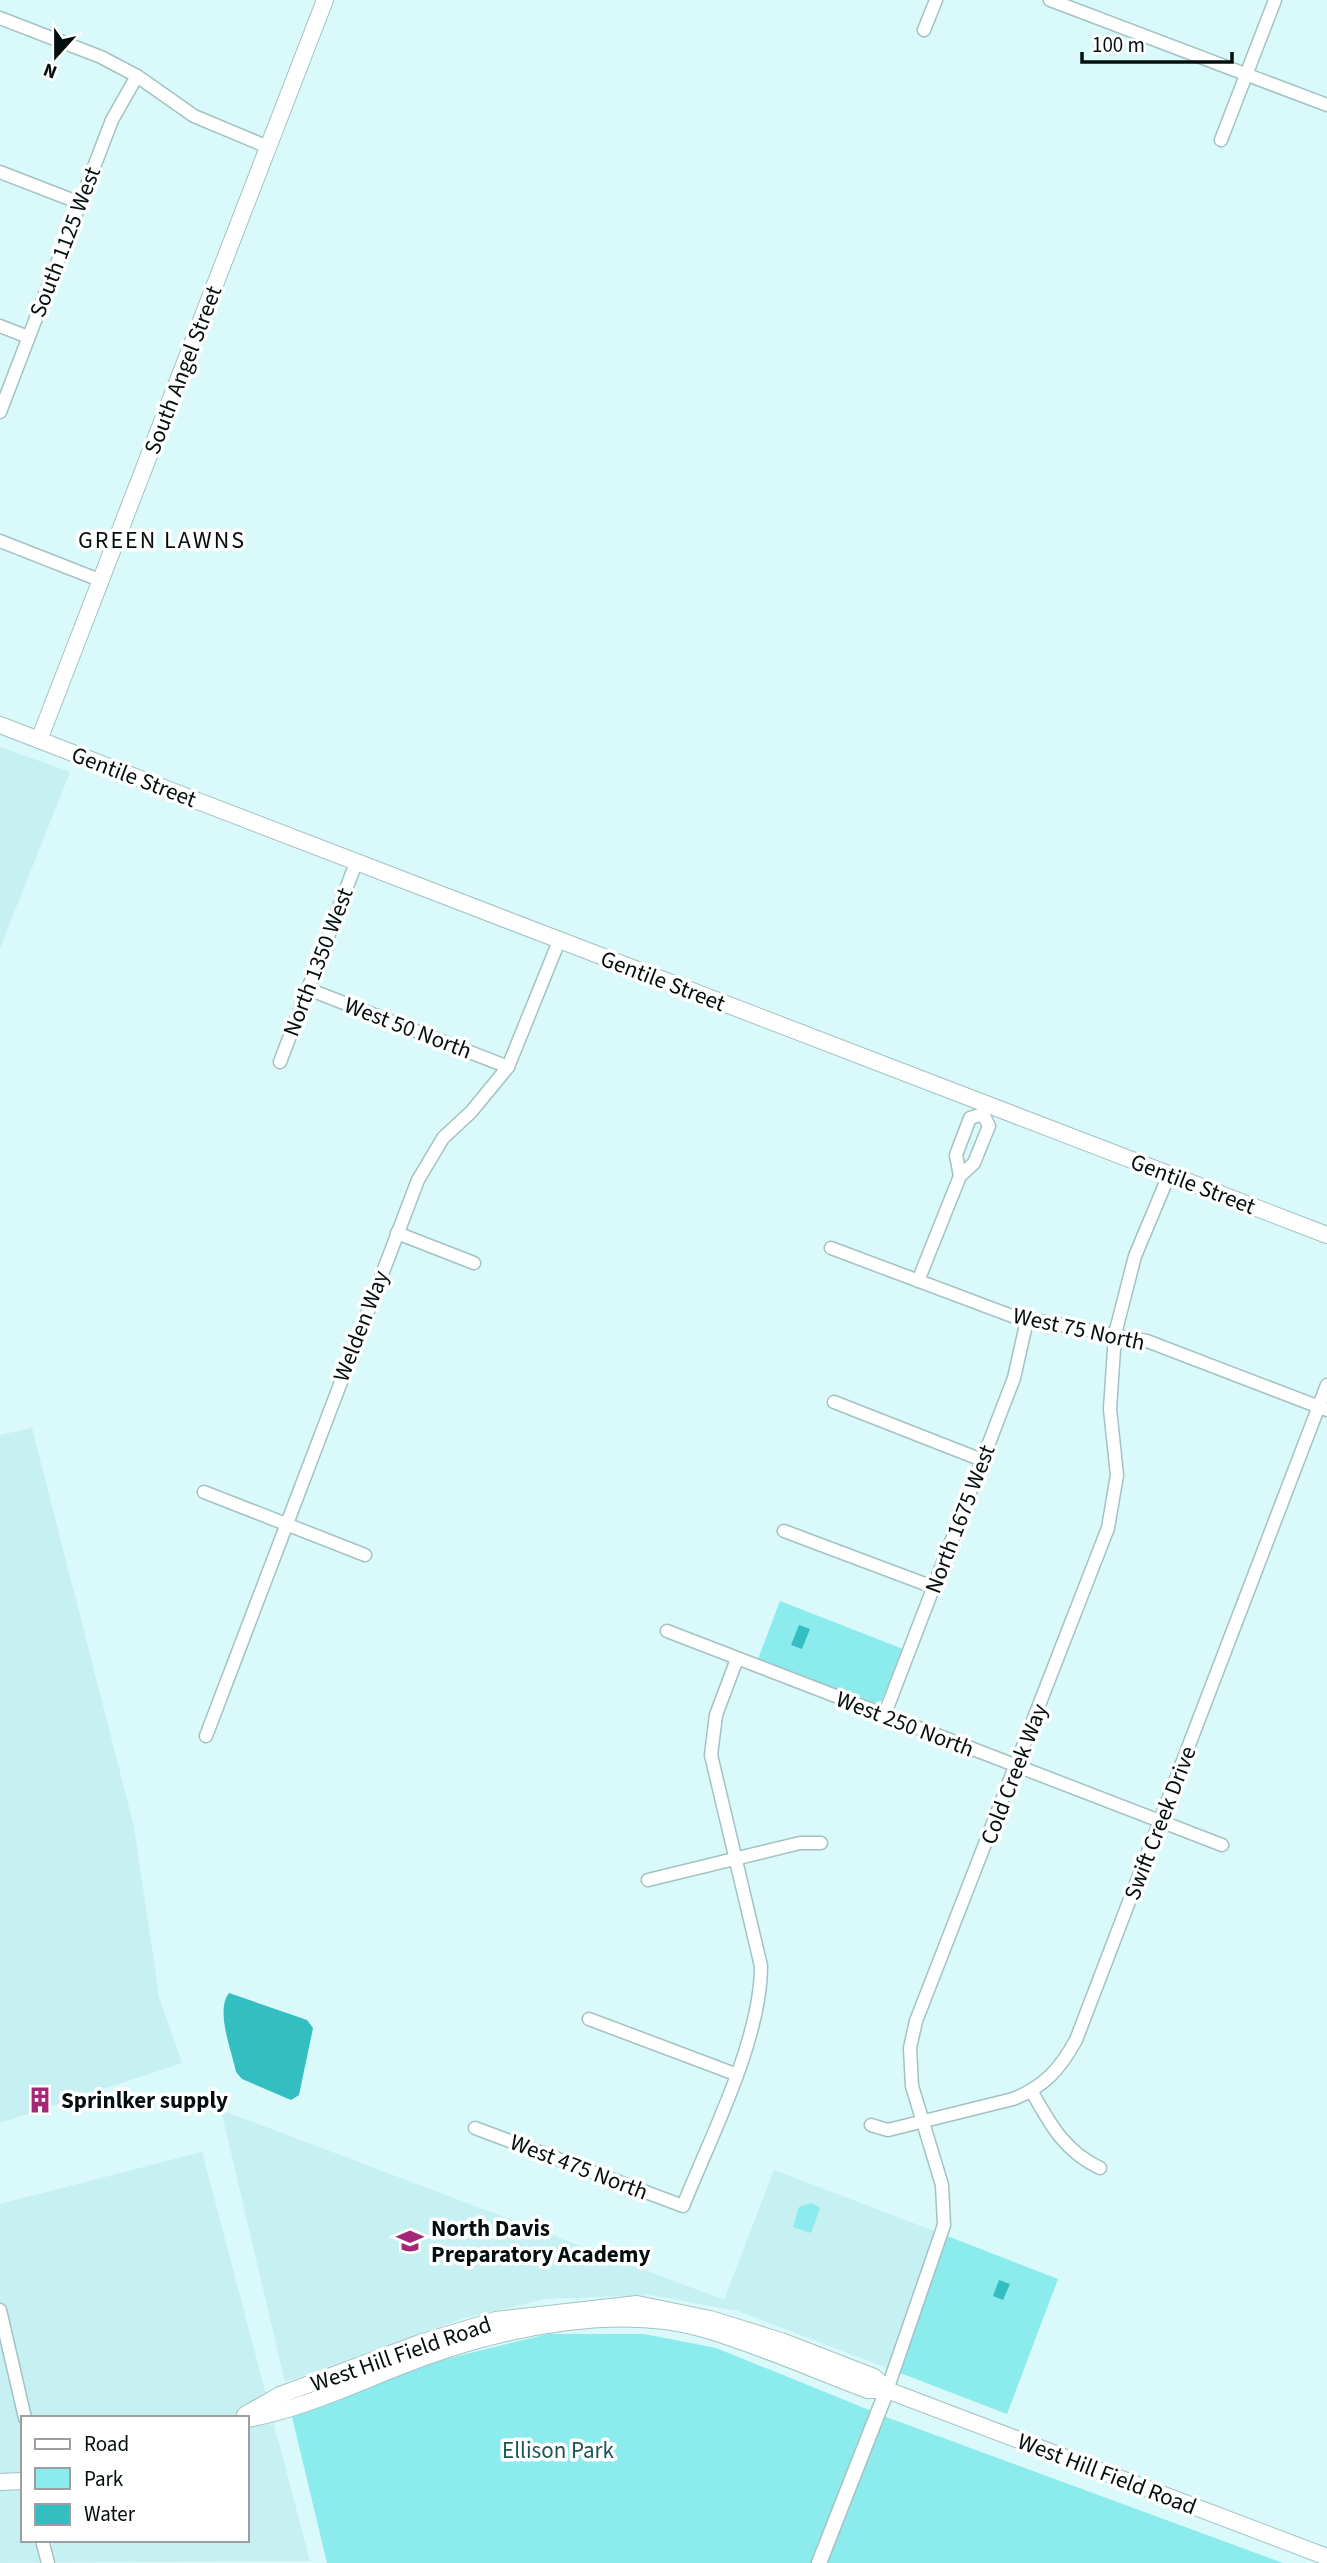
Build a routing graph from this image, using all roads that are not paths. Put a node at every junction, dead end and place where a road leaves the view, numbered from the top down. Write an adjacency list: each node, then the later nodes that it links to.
1 (325, 0): 11 (main road, South Angel Street)
2 (936, 0): 6 (street)
3 (1050, 0): 7 (street)
4 (1275, 0): 7 (street)
5 (0, 18): 8 (street)
6 (924, 30)
7 (1246, 74): 9 (street); 10 (street)
8 (137, 76): 11 (street); 13 (street, South 1125 West)
9 (1327, 105)
10 (1221, 140)
11 (268, 147): 18 (main road, South Angel Street)
12 (0, 172): 13 (street)
13 (80, 203): 15 (street, South 1125 West)
14 (0, 326): 15 (street)
15 (29, 337): 16 (street, South 1125 West)
16 (0, 412)
17 (0, 541): 18 (street)
18 (103, 581): 20 (main road, South Angel Street)
19 (0, 725): 20 (main road, Gentile Street)
20 (39, 740): 21 (main road, Gentile Street)
21 (356, 863): 22 (main road, Gentile Street); 23 (street, North 1350 West)
22 (559, 941): 25 (street, Welden Way); 26 (main road, Gentile Street)
23 (308, 989): 24 (street, North 1350 West); 25 (street, West 50 North)
24 (280, 1062)
25 (508, 1067): 29 (street, Welden Way)
26 (984, 1109): 27 (main road, Gentile Street); 28 (street); 28 (street)
27 (1169, 1175): 30 (main road, Gentile Street); 35 (street, Cold Creek Way)
28 (960, 1176): 33 (street)
29 (397, 1233): 32 (street); 41 (street, Welden Way)
30 (1327, 1235)
31 (831, 1248): 33 (street, West 75 North)
32 (474, 1263)
33 (918, 1281): 34 (street, West 75 North)
34 (1027, 1320): 35 (street, West 75 North); 39 (street, North 1675 West)
35 (1115, 1334): 38 (street, West 75 North); 49 (street, Cold Creek Way)
36 (1327, 1385): 38 (street, Swift Creek Drive)
37 (834, 1402): 39 (street)
38 (1323, 1409): 50 (street, Swift Creek Drive)
39 (982, 1460): 44 (street, North 1675 West)
40 (204, 1492): 41 (street)
41 (286, 1524): 43 (street); 48 (street, Welden Way)
42 (785, 1531): 44 (street)
43 (365, 1555)
44 (933, 1587): 47 (street, North 1675 West)
45 (667, 1631): 46 (street, West 250 North)
46 (737, 1659): 47 (street, West 250 North); 53 (street)
47 (884, 1716): 49 (street, West 250 North)
48 (206, 1736)
49 (1017, 1767): 50 (street, West 250 North); 58 (street, Cold Creek Way)
50 (1161, 1821): 52 (street, West 250 North); 57 (street, Swift Creek Drive)
51 (821, 1843): 53 (street)
52 (1222, 1845)
53 (736, 1861): 54 (street); 56 (street)
54 (648, 1880)
55 (589, 2019): 56 (street)
56 (735, 2074): 60 (street, West 475 North)
57 (1032, 2092): 58 (street, Swift Creek Drive); 61 (street)
58 (922, 2122): 59 (street, Swift Creek Drive); 63 (street, Cold Creek Way)
59 (871, 2125)
60 (475, 2128)
61 (1100, 2168)
62 (0, 2310): 64 (street)
63 (887, 2390): 65 (main road, West Hill Field Road); 66 (main road, West Hill Field Road); 70 (main road, West Hill Field Road); 72 (street)
64 (25, 2416)
65 (243, 2416)
66 (248, 2418)
67 (21, 2481): 68 (main road)
68 (0, 2482)
69 (42, 2542): 71 (street)
70 (1327, 2557)
71 (47, 2563)
72 (819, 2563)

